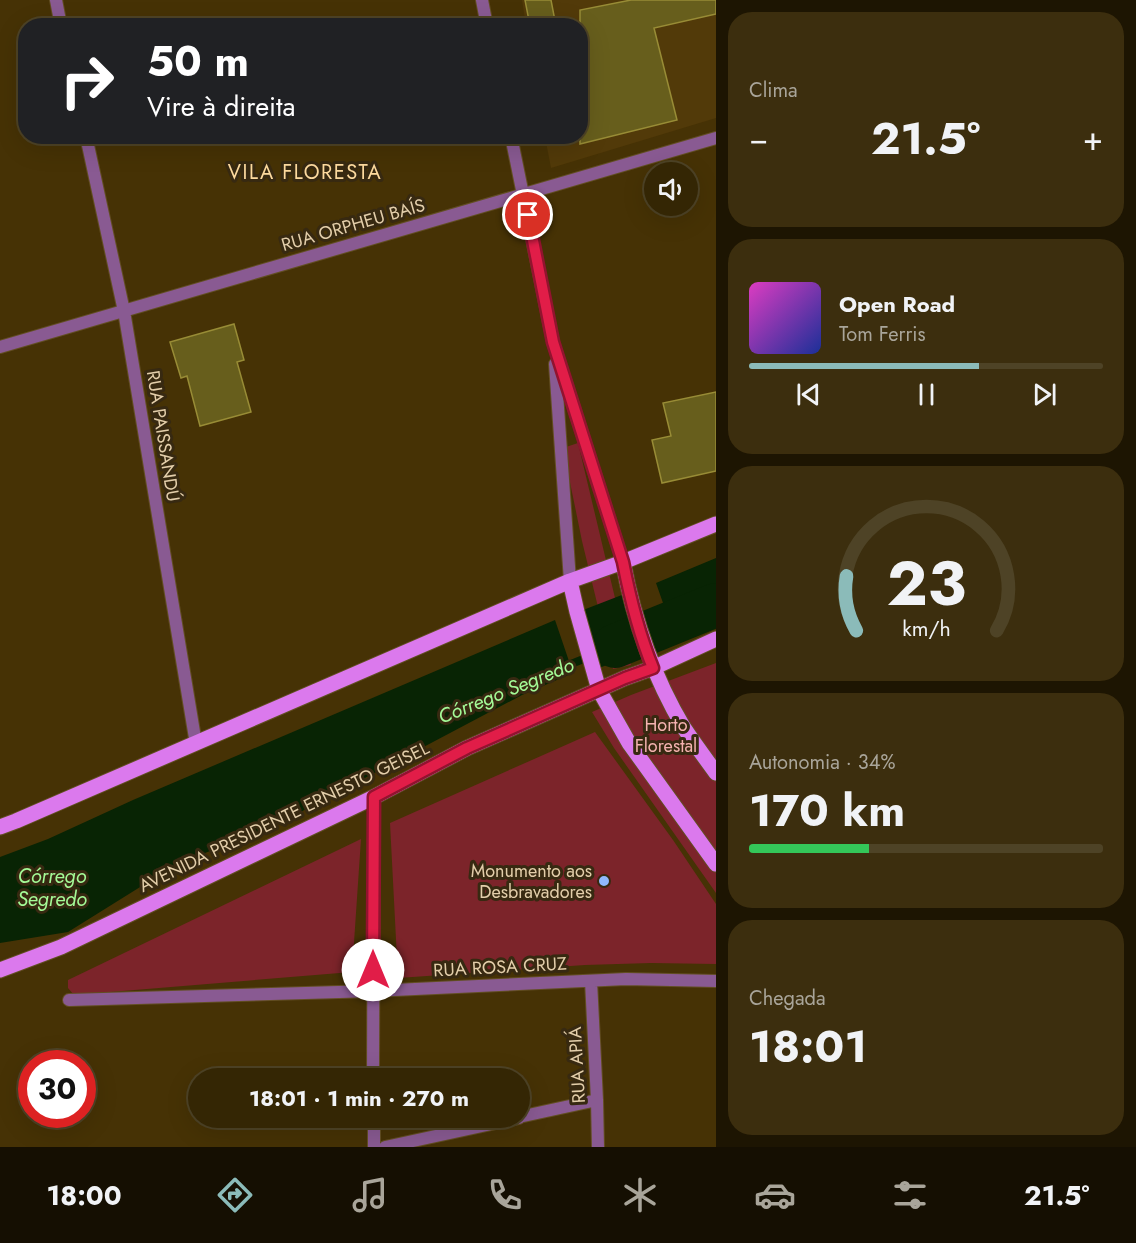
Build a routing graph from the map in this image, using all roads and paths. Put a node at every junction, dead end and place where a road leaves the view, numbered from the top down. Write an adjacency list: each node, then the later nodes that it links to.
1 (56, 0): 3 (street)
2 (482, 0): 4 (street)
3 (59, 18)
4 (486, 18)
5 (716, 138): 8 (street, RUA ORPHEU BAÍS)
6 (88, 144): 9 (street, RUA PAISSANDÚ)
7 (513, 144): 8 (street)
8 (524, 194): 9 (street, RUA ORPHEU BAÍS); 10 (street)
9 (124, 311): 11 (street, RUA ORPHEU BAÍS); 18 (street, RUA PAISSANDÚ)
10 (553, 342): 13 (street); 14 (street)
11 (0, 347)
12 (716, 524): 13 (main road)
13 (623, 562): 14 (main road); 16 (main road)
14 (570, 581): 17 (main road); 18 (main road)
15 (716, 639): 16 (main road, AVENIDA PRESIDENTE ERNESTO GEISEL)
16 (653, 668): 17 (main road, AVENIDA PRESIDENTE ERNESTO GEISEL); 19 (main road)
17 (599, 690): 20 (main road, AVENIDA PRESIDENTE ERNESTO GEISEL); 22 (main road)
18 (196, 744): 21 (main road)
19 (716, 773)
20 (374, 797): 23 (main road, AVENIDA PRESIDENTE ERNESTO GEISEL); 26 (street)
21 (0, 827)
22 (716, 864)
23 (0, 970)
24 (591, 981): 25 (street, RUA ROSA CRUZ); 26 (street, RUA ROSA CRUZ); 29 (street, RUA APIÁ)
25 (716, 981)
26 (373, 992): 27 (street, RUA ROSA CRUZ); 28 (street)
27 (69, 1000)
28 (374, 1068)
29 (597, 1100): 30 (street); 35 (street, RUA APIÁ)
30 (530, 1115)
31 (374, 1128): 33 (street)
32 (473, 1128): 34 (street)
33 (374, 1147)
34 (385, 1147)
35 (598, 1147)

